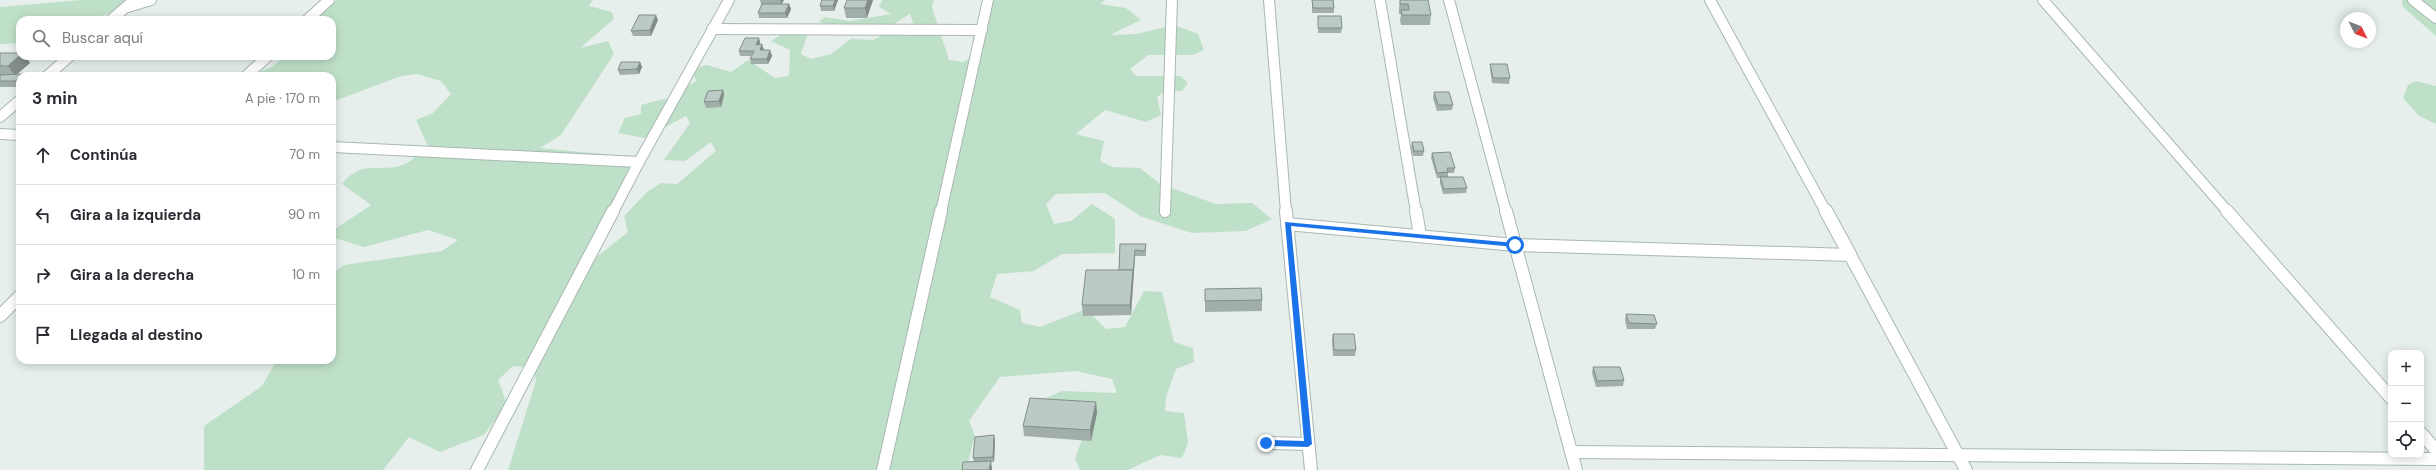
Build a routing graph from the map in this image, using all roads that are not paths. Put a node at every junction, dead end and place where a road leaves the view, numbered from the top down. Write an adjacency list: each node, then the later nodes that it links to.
1 (134, 0): 13 (lane)
2 (150, 0): 13 (lane)
3 (329, 0): 15 (lane)
4 (729, 0): 17 (street)
5 (988, 0): 18 (lane)
6 (1172, 0): 29 (lane)
7 (1270, 0): 30 (lane)
8 (1380, 0): 31 (lane)
9 (1449, 0): 32 (lane)
10 (1710, 0): 33 (street)
11 (2043, 0): 37 (lane)
12 (2414, 0): 16 (lane)
13 (125, 8): 14 (lane)
14 (116, 16)
15 (311, 16)
16 (2436, 18)
17 (712, 29): 18 (lane); 28 (street)
18 (982, 30): 46 (lane)
19 (65, 60): 21 (lane)
20 (264, 60): 22 (lane)
21 (52, 72)
22 (250, 72)
23 (16, 103): 24 (lane)
24 (0, 117)
25 (0, 134): 26 (lane)
26 (16, 135)
27 (336, 147): 28 (lane)
28 (638, 162): 45 (lane)
29 (1165, 212)
30 (1287, 224): 31 (lane); 40 (lane)
31 (1420, 236): 32 (lane)
32 (1515, 245): 33 (lane); 42 (lane)
33 (1850, 255): 43 (lane)
34 (16, 299): 35 (lane); 36 (lane)
35 (0, 303)
36 (0, 316)
37 (2388, 395)
38 (2424, 436): 41 (lane)
39 (1266, 443): 40 (lane)
40 (1308, 444): 47 (lane)
41 (2436, 450)
42 (1571, 452): 43 (lane); 48 (lane)
43 (1958, 455): 44 (lane); 49 (lane)
44 (2436, 459)
45 (477, 470)
46 (883, 470)
47 (1311, 470)
48 (1576, 470)
49 (1966, 470)

